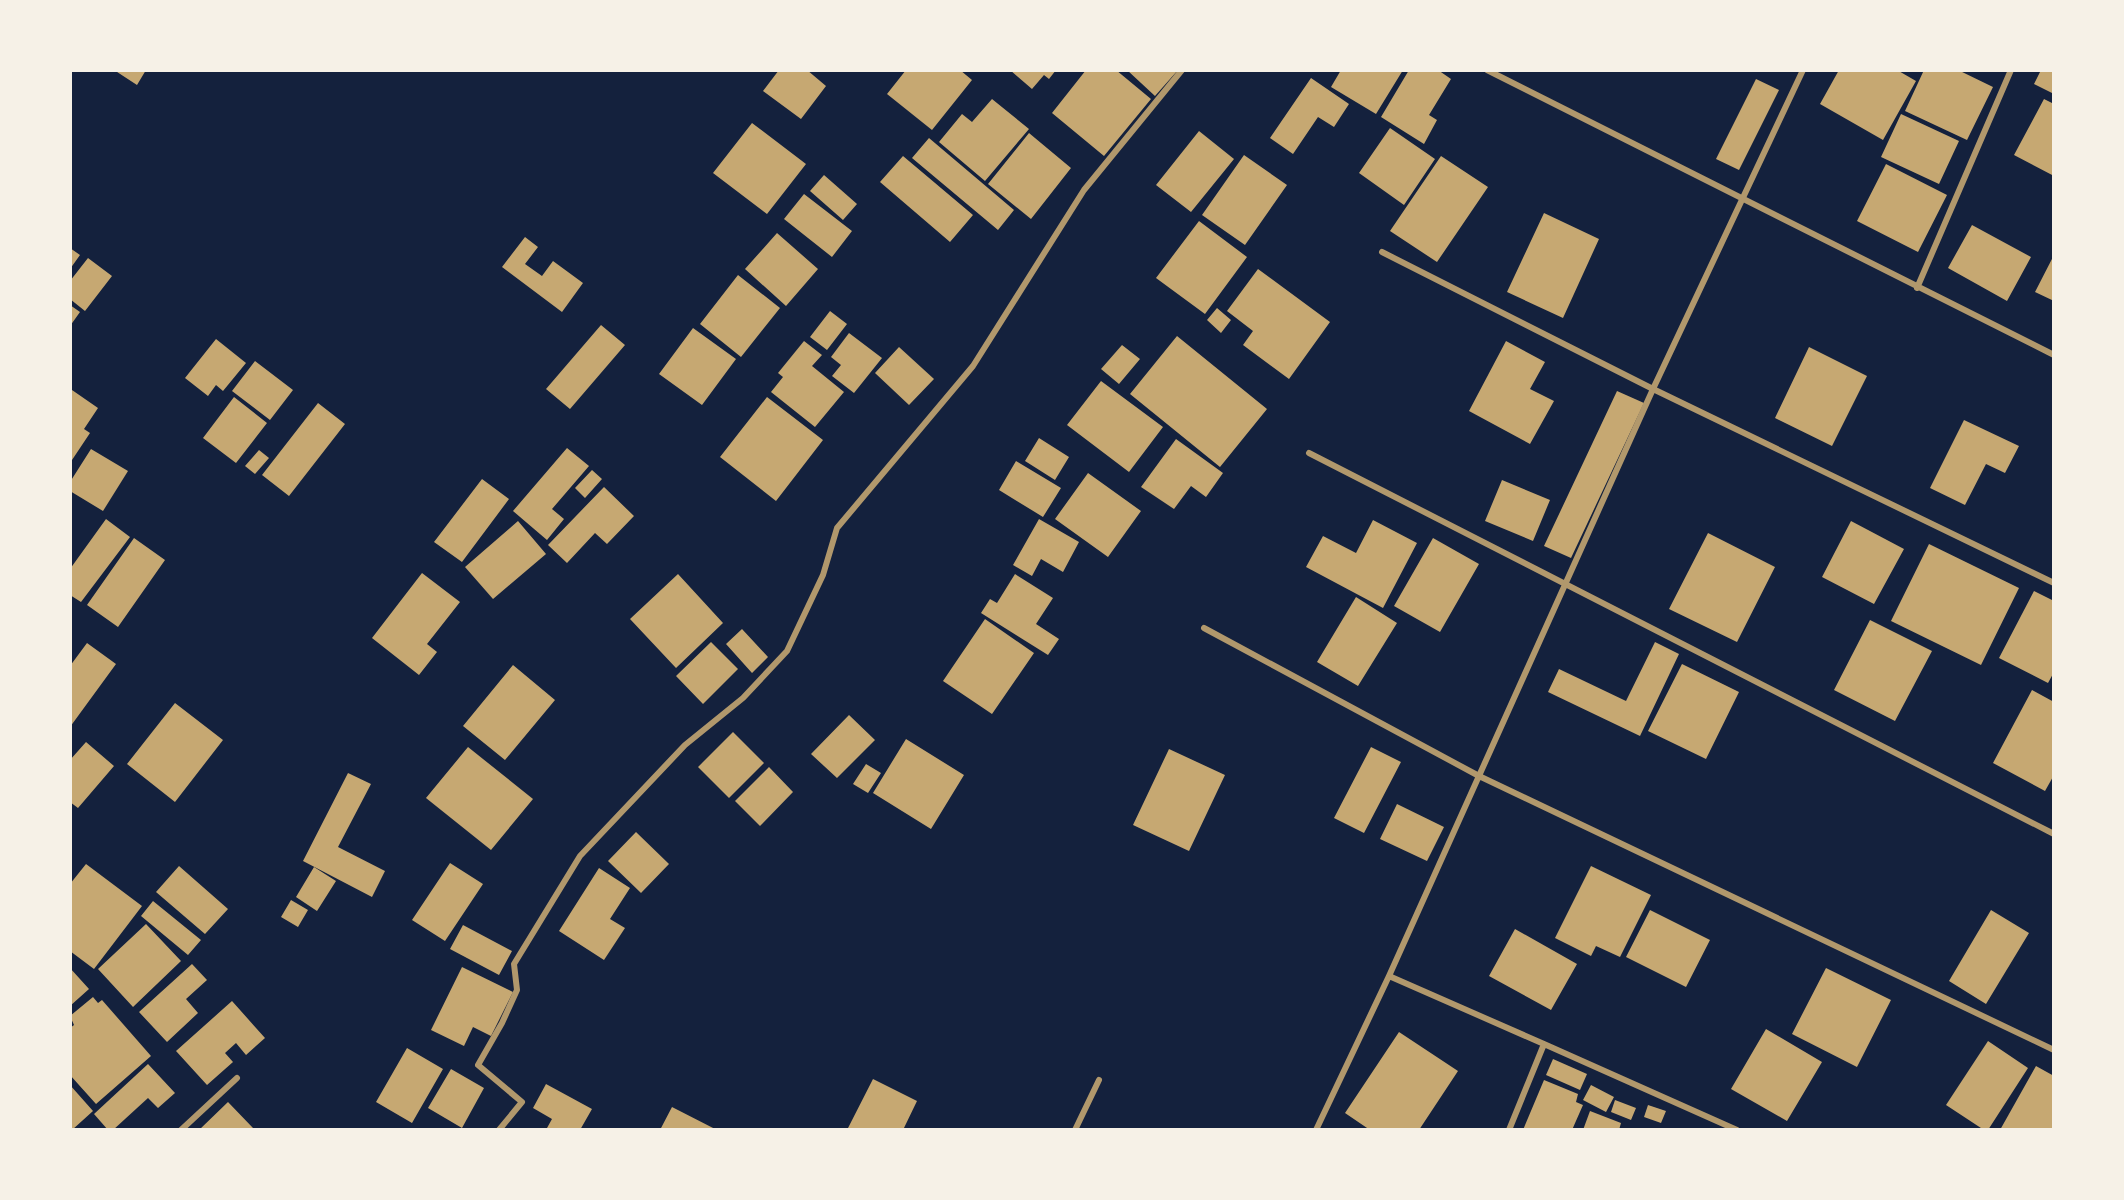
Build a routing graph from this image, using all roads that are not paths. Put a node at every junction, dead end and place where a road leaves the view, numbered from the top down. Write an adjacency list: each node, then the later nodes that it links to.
1 (1182, 70): 22 (street)
2 (1486, 70): 5 (street)
3 (1803, 70): 5 (street)
4 (2011, 70): 7 (street)
5 (1742, 201): 7 (street); 9 (street)
6 (1382, 252): 9 (street)
7 (1917, 288): 8 (street)
8 (2054, 356)
9 (1653, 389): 11 (street); 12 (street)
10 (1309, 453): 12 (street)
11 (2054, 584)
12 (1565, 585): 14 (street); 15 (street)
13 (1204, 628): 14 (street)
14 (1479, 776): 16 (street); 18 (street)
15 (2054, 834)
16 (1389, 976): 17 (street); 24 (street)
17 (1544, 1044): 25 (street); 26 (street)
18 (2054, 1050)
19 (237, 1078): 21 (street)
20 (1099, 1080): 23 (street)
21 (181, 1130)
22 (500, 1130)
23 (1075, 1130)
24 (1316, 1130)
25 (1509, 1130)
26 (1737, 1130)

